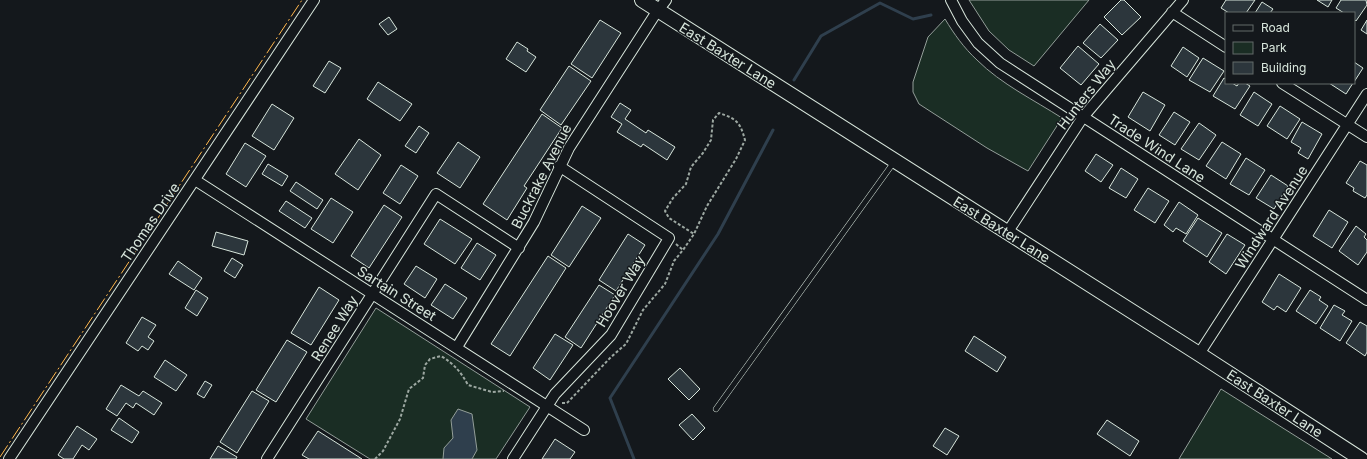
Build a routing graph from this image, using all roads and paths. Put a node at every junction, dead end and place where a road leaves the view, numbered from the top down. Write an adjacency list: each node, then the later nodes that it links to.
1 (314, 0): 15 (street, Thomas Drive)
2 (642, 0): 5 (main road, East Baxter Lane)
3 (951, 0): 10 (street, Trade Wind Lane)
4 (1183, 0): 6 (street, Hunters Way)
5 (663, 6): 13 (main road, East Baxter Lane); 14 (street, Buckrake Avenue)
6 (1172, 12): 7 (street); 10 (street, Hunters Way)
7 (1225, 46)
8 (1284, 84): 11 (street)
9 (1367, 94): 11 (street, Windward Avenue)
10 (1083, 116): 16 (street, Hunters Way); 17 (street, Trade Wind Lane)
11 (1347, 125): 12 (street); 17 (street, Windward Avenue)
12 (1367, 137)
13 (895, 161): 16 (main road, East Baxter Lane); 25 (lane)
14 (560, 166): 18 (street, Buckrake Avenue); 24 (street, Hoover Way)
15 (195, 180): 19 (street, Sartain Street); 27 (street, Thomas Drive)
16 (1007, 233): 22 (main road, East Baxter Lane)
17 (1273, 240): 20 (street, Trade Wind Lane); 22 (street, Windward Avenue)
18 (519, 248): 19 (street, Renee Way); 21 (street, Buckrake Avenue)
19 (372, 294): 21 (street, Sartain Street); 28 (street, Renee Way)
20 (1367, 300)
21 (457, 347): 24 (street, Sartain Street)
22 (1200, 354): 31 (main road, East Baxter Lane)
23 (505, 391): 29 (path)
24 (547, 406): 26 (street, Sartain Street); 30 (street, Hoover Way)
25 (716, 409)
26 (584, 430)
27 (10, 459)
28 (267, 459)
29 (375, 459)
30 (513, 459)
31 (1361, 459)

